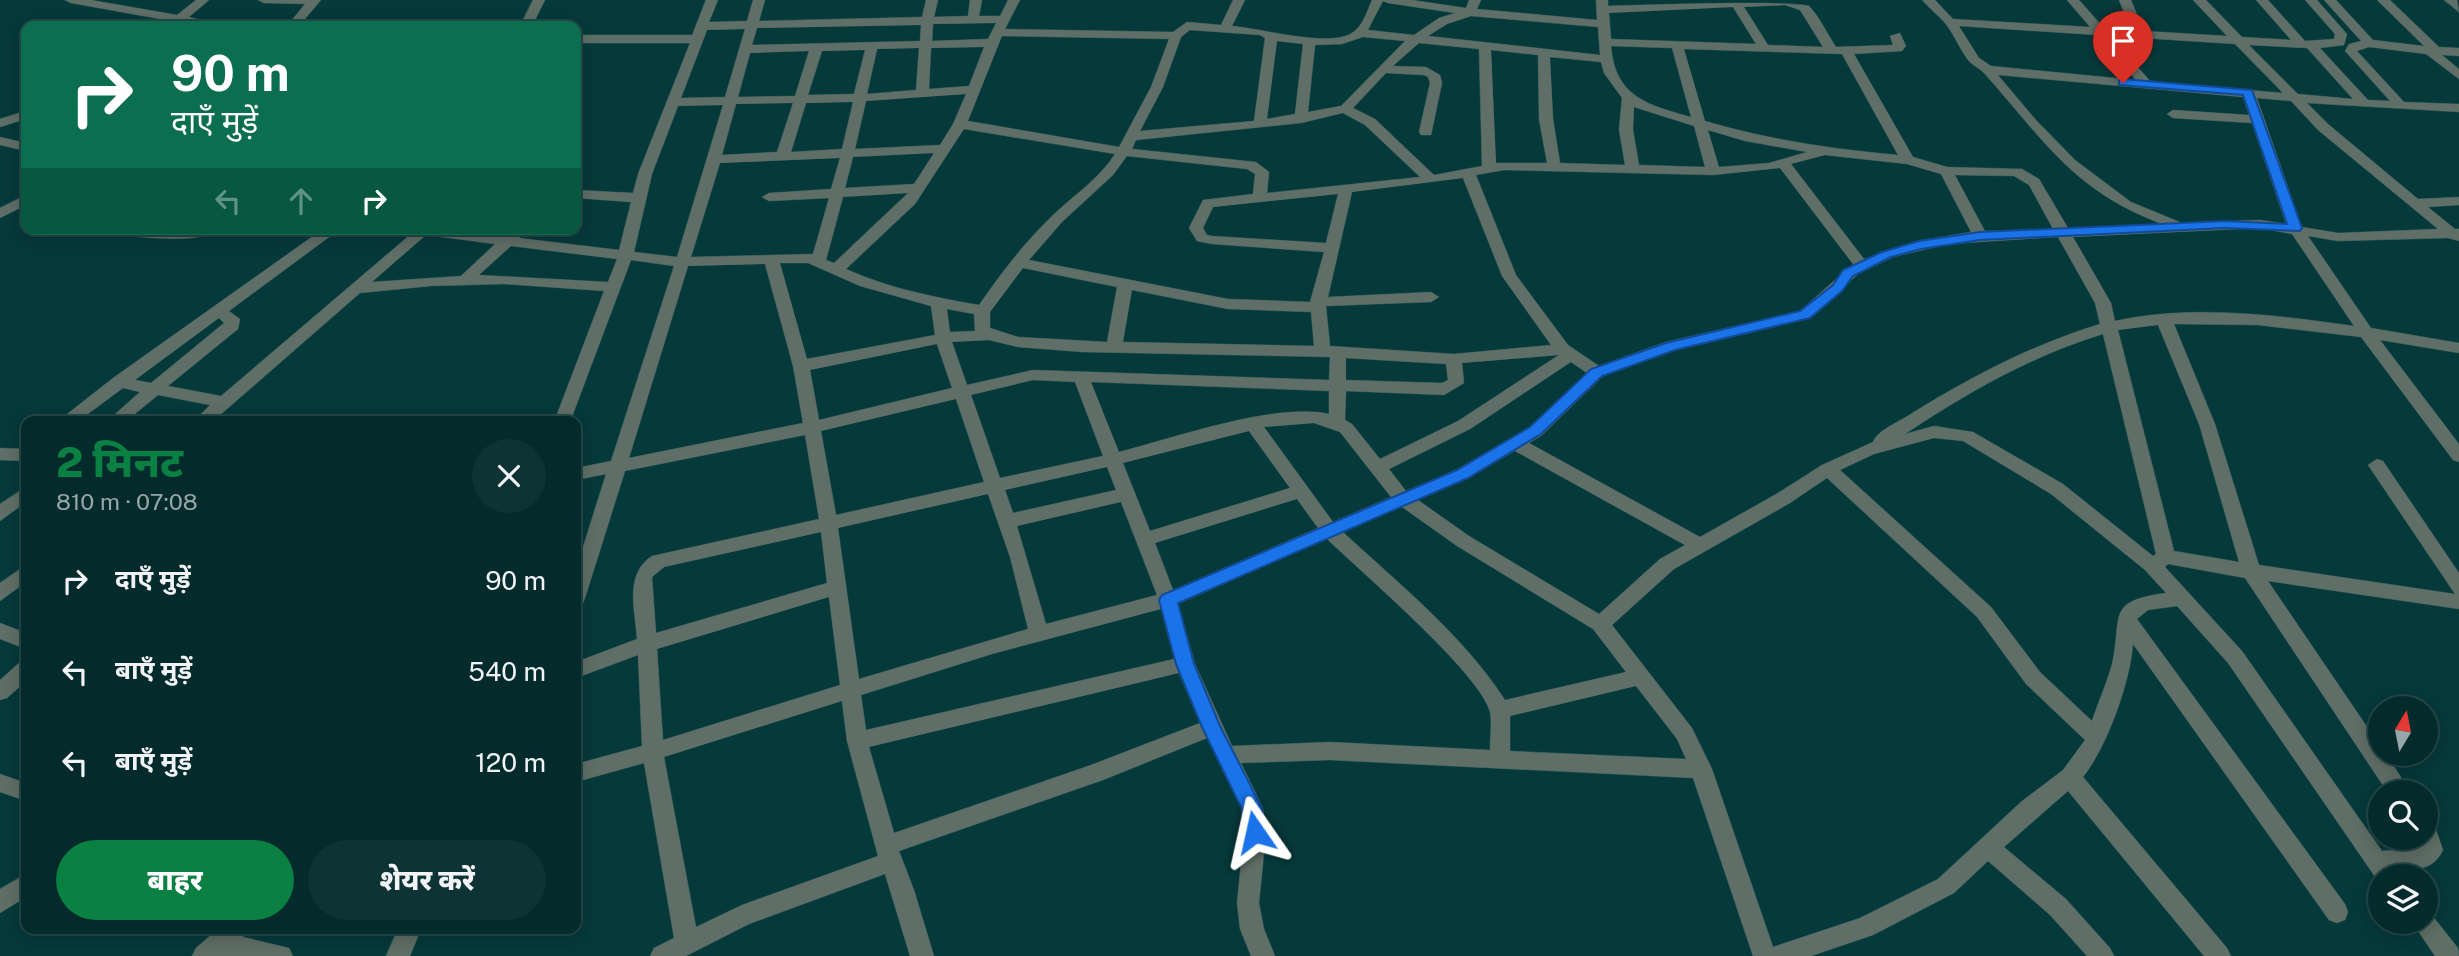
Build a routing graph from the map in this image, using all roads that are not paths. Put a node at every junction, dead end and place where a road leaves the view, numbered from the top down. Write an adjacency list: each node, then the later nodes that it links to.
1 (71, 0): 28 (street)
2 (203, 0): 28 (street)
3 (264, 0): 22 (street)
4 (539, 0): 34 (street)
5 (712, 0): 39 (street)
6 (760, 0): 36 (street)
7 (932, 0): 31 (street)
8 (976, 0): 29 (street)
9 (1014, 0): 30 (street)
10 (1239, 0): 37 (street)
11 (1378, 0): 40 (street)
12 (1388, 0): 25 (street)
13 (1928, 0): 35 (street)
14 (2073, 0): 38 (street)
15 (2125, 0): 41 (street)
16 (2199, 0): 49 (street)
17 (2262, 0): 53 (street)
18 (2311, 0): 53 (street)
19 (2330, 0): 51 (street)
20 (2383, 0): 62 (street)
21 (2450, 0): 26 (street)
22 (314, 1): 33 (street)
23 (1735, 2): 24 (street); 27 (street); 57 (street)
24 (1795, 2): 60 (street)
25 (1473, 6): 27 (street); 48 (street)
26 (2459, 8)
27 (1603, 11): 50 (street)
28 (181, 19): 32 (street)
29 (973, 19): 30 (street); 31 (street)
30 (1005, 19): 45 (street)
31 (927, 20): 36 (street); 54 (street)
32 (192, 21)
33 (297, 21)
34 (528, 21)
35 (1950, 22): 38 (street); 67 (street)
36 (752, 23): 39 (street); 59 (street)
37 (1225, 28): 42 (street); 44 (street)
38 (2099, 30): 41 (street); 69 (street)
39 (701, 32): 46 (street); 78 (street)
40 (1361, 33): 47 (street); 48 (street)
41 (2139, 34): 49 (street)
42 (1176, 36): 45 (street); 95 (street)
43 (1896, 36): 61 (street)
44 (1270, 37): 47 (street); 92 (street)
45 (995, 38): 54 (street); 70 (street)
46 (581, 39)
47 (1309, 40): 88 (street)
48 (1415, 40): 55 (street); 66 (street)
49 (2237, 41): 53 (street); 73 (street)
50 (1605, 42): 52 (street); 65 (street)
51 (2369, 43): 62 (street); 80 (street)
52 (1677, 45): 57 (street); 93 (street)
53 (2306, 45): 79 (street)
54 (925, 46): 56 (street); 72 (street)
55 (1485, 47): 64 (street); 108 (street)
56 (871, 48): 58 (street); 74 (street)
57 (1764, 48): 60 (street)
58 (816, 49): 59 (street); 76 (street)
59 (747, 50): 77 (street)
60 (1832, 51): 61 (street)
61 (1846, 51): 104 (street)
62 (2433, 51): 63 (street); 68 (street)
63 (2459, 52)
64 (1544, 53): 65 (street); 106 (street)
65 (1606, 59): 75 (street)
66 (1384, 69): 83 (street); 94 (street)
67 (1987, 69): 69 (street); 124 (street)
68 (2459, 75)
69 (2147, 85): 71 (street)
70 (975, 89): 72 (street); 91 (street)
71 (2248, 92): 73 (street); 89 (street)
72 (922, 93): 74 (street)
73 (2293, 97): 79 (street); 122 (street)
74 (860, 98): 76 (street); 99 (street)
75 (1628, 98): 93 (street); 107 (street)
76 (799, 100): 77 (street); 102 (street)
77 (730, 101): 78 (street); 103 (street)
78 (673, 102): 119 (street)
79 (2364, 104): 80 (street)
80 (2401, 106): 81 (street)
81 (2452, 108): 87 (street)
82 (0, 109): 84 (street)
83 (1345, 109): 88 (street); 112 (street)
84 (21, 114)
85 (2173, 114): 89 (street)
86 (21, 117): 90 (street)
87 (2459, 118)
88 (1301, 119): 92 (street)
89 (2256, 119): 125 (street)
90 (0, 123)
91 (960, 124): 98 (street); 100 (street)
92 (1260, 124): 95 (street)
93 (1701, 126): 101 (street); 109 (street)
94 (1426, 132)
95 (1131, 136): 100 (street)
96 (0, 141): 97 (street)
97 (21, 146)
98 (943, 149): 99 (street); 113 (street)
99 (848, 152): 102 (street); 116 (street)
100 (1125, 152): 118 (street); 139 (street)
101 (1835, 153): 104 (street); 105 (street)
102 (783, 156): 103 (street)
103 (715, 159): 138 (street)
104 (1908, 160): 110 (street)
105 (1784, 164): 109 (street); 140 (street)
106 (1554, 167): 107 (street); 108 (street)
107 (1633, 169): 109 (street)
108 (1489, 170): 111 (street)
109 (1713, 171)
110 (1946, 171): 126 (street); 132 (street)
111 (1469, 174): 112 (street); 160 (street)
112 (1431, 180): 114 (street)
113 (918, 188): 116 (street); 141 (street)
114 (1346, 189): 118 (street); 134 (street)
115 (581, 194): 119 (street)
116 (836, 195): 117 (street); 137 (street)
117 (769, 197)
118 (1260, 197): 134 (street)
119 (640, 198): 135 (street)
120 (2459, 201): 122 (street)
121 (21, 202): 123 (street)
122 (2417, 203): 131 (street)
123 (0, 214)
124 (2179, 226): 125 (street); 126 (street)
125 (2295, 228): 131 (street); 153 (street)
126 (2065, 233): 132 (street); 152 (street)
127 (321, 235): 149 (street)
128 (413, 235): 145 (street)
129 (455, 235): 133 (street)
130 (514, 235): 133 (street)
131 (2457, 235)
132 (1980, 236): 140 (street)
133 (506, 242): 135 (street); 142 (street)
134 (1332, 248): 148 (street)
135 (625, 257): 138 (street); 144 (street)
136 (771, 259): 137 (street); 138 (street); 162 (street)
137 (818, 260): 141 (street)
138 (682, 262): 186 (street)
139 (1017, 262): 143 (street); 150 (street)
140 (1861, 265): 163 (street)
141 (835, 271): 147 (street)
142 (465, 280): 144 (street); 145 (street)
143 (1125, 284): 148 (street); 157 (street)
144 (613, 287): 174 (street)
145 (352, 289): 170 (street)
146 (1431, 297): 148 (street)
147 (938, 303): 150 (street); 155 (street)
148 (1318, 305): 159 (street)
149 (219, 312): 166 (street); 168 (street)
150 (982, 312): 154 (street)
151 (2164, 320): 152 (street); 153 (street); 201 (street)
152 (2109, 327): 179 (street); 200 (street)
153 (2366, 331): 158 (street); 182 (street)
154 (989, 335): 155 (street); 156 (street)
155 (943, 338): 162 (street); 169 (street)
156 (1043, 344): 157 (street); 164 (street)
157 (1114, 347): 159 (street)
158 (2459, 348)
159 (1330, 352): 161 (street); 167 (street)
160 (1566, 352): 161 (street); 163 (street); 185 (street)
161 (1454, 359): 167 (street)
162 (801, 366): 177 (street)
163 (1597, 372): 178 (street)
164 (1033, 375): 165 (street); 169 (street)
165 (1081, 377): 167 (street); 183 (street)
166 (119, 382): 168 (street); 171 (street)
167 (1339, 385): 175 (street)
168 (153, 390): 170 (street); 172 (street)
169 (962, 394): 177 (street); 189 (street)
170 (224, 402): 173 (street)
171 (73, 416)
172 (121, 416)
173 (208, 416)
174 (564, 416)
175 (1337, 421): 176 (street); 185 (street)
176 (1253, 424): 183 (street); 190 (street)
177 (812, 427): 186 (street); 196 (street)
178 (1515, 443): 193 (street); 199 (street)
179 (1869, 449): 187 (street); 200 (street)
180 (21, 453): 181 (street)
181 (0, 454)
182 (2459, 456)
183 (1116, 459): 189 (street); 191 (street)
184 (2377, 465): 205 (street)
185 (1378, 467): 193 (street)
186 (620, 468): 188 (street); 203 (street)
187 (1828, 469): 199 (street); 224 (street)
188 (581, 473)
189 (996, 486): 195 (street); 196 (street)
190 (1301, 491): 197 (street); 198 (street)
191 (1128, 494): 195 (street); 198 (street)
192 (21, 497): 194 (street)
193 (1403, 499): 197 (street); 211 (street)
194 (0, 514)
195 (1007, 520): 213 (street)
196 (829, 525): 204 (street); 215 (street)
197 (1330, 531): 208 (street); 222 (street)
198 (1145, 539): 208 (street)
199 (1700, 545): 211 (street)
200 (2159, 561): 201 (street); 207 (street)
201 (2251, 571): 209 (street); 232 (street)
202 (21, 578): 206 (street)
203 (581, 583)
204 (836, 588): 215 (street); 220 (street)
205 (2459, 588)
206 (0, 594)
207 (2180, 598): 210 (street); 238 (street)
208 (1168, 600): 213 (street); 216 (street)
209 (2459, 601)
210 (2126, 619): 224 (street); 242 (street)
211 (1601, 624): 219 (street)
212 (0, 631): 214 (street)
213 (1039, 635): 220 (street)
214 (21, 639)
215 (646, 644): 217 (street); 226 (street)
216 (1185, 664): 223 (street); 225 (street)
217 (581, 668)
218 (21, 673): 221 (street)
219 (1639, 677): 222 (street); 229 (street)
220 (849, 691): 225 (street); 226 (street)
221 (0, 692)
222 (1500, 710): 228 (street)
223 (1212, 727): 227 (street); 237 (street)
224 (2096, 738): 231 (street)
225 (857, 741): 237 (street)
226 (653, 752): 230 (street); 246 (street)
227 (1226, 755): 228 (street); 251 (street)
228 (1500, 757): 229 (street)
229 (1700, 769): 252 (street)
230 (581, 772)
231 (2070, 776): 235 (street); 255 (street)
232 (2391, 780)
233 (0, 783): 234 (street)
234 (21, 790)
235 (1988, 847): 253 (street); 254 (street)
236 (2432, 850): 239 (street)
237 (889, 854): 246 (street); 250 (street)
238 (2380, 864)
239 (2403, 864)
240 (21, 887): 241 (street)
241 (0, 902)
242 (2337, 912)
243 (408, 934): 248 (street)
244 (2433, 934): 256 (street)
245 (220, 943): 247 (street)
246 (687, 943): 249 (street)
247 (282, 956)
248 (398, 956)
249 (662, 956)
250 (922, 956)
251 (1263, 956)
252 (1765, 956)
253 (1778, 956)
254 (2102, 956)
255 (2219, 956)
256 (2450, 956)

